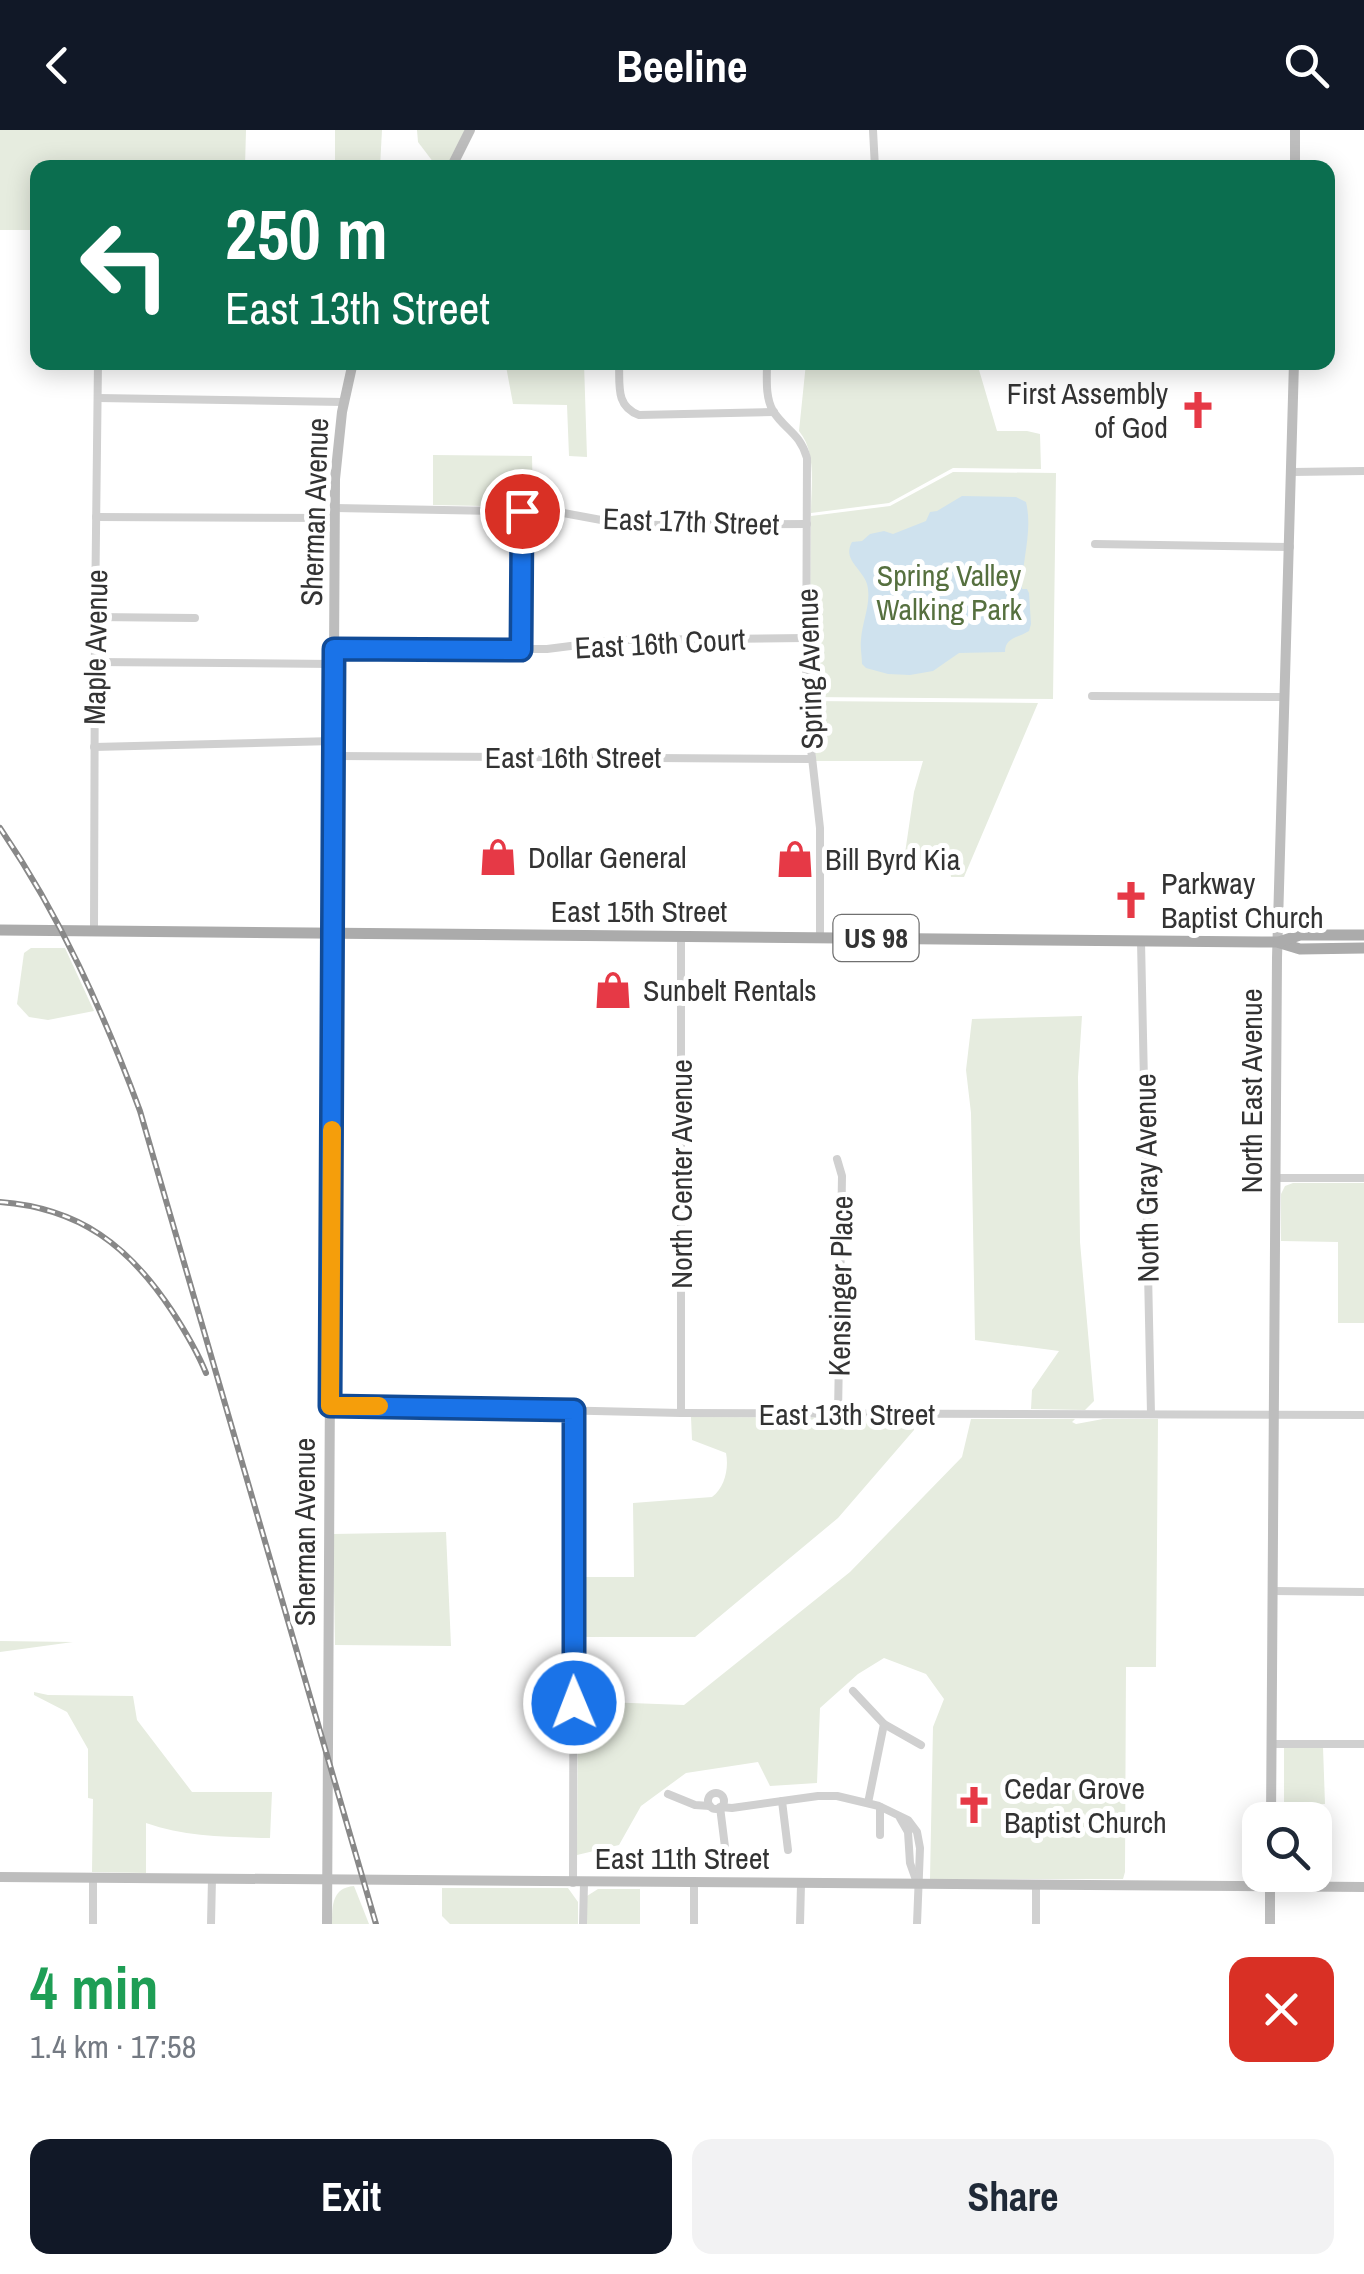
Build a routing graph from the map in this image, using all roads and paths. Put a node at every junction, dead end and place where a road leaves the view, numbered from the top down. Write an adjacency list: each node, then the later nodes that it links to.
1 (470, 130): 4 (main road)
2 (873, 130): 5 (street)
3 (1294, 130): 6 (main road)
4 (454, 160)
5 (875, 160)
6 (1294, 160)
7 (98, 370): 12 (street, Maple Avenue)
8 (352, 370): 13 (main road, Sherman Avenue)
9 (619, 370): 14 (street)
10 (767, 370): 14 (street)
11 (1294, 370): 16 (main road, North East Avenue)
12 (98, 398): 13 (street); 19 (street, Maple Avenue)
13 (343, 402): 18 (main road, Sherman Avenue)
14 (774, 412): 20 (street, Spring Avenue)
15 (1364, 471): 16 (street)
16 (1292, 472): 22 (main road, North East Avenue)
17 (522, 511): 18 (street, East 17th Street); 20 (street, East 17th Street); 27 (street)
18 (335, 513): 19 (street, East 17th Street); 26 (main road, Sherman Avenue)
19 (96, 518): 23 (street, Maple Avenue)
20 (807, 524): 25 (street, Spring Avenue)
21 (1094, 544): 22 (street)
22 (1290, 546): 31 (main road, North East Avenue)
23 (95, 617): 24 (street); 28 (street, Maple Avenue)
24 (194, 618)
25 (806, 638): 27 (street, East 16th Court); 35 (street, Spring Avenue)
26 (334, 649): 27 (street, East 16th Court); 29 (main road, Sherman Avenue)
27 (521, 650)
28 (95, 662): 29 (street); 33 (street, Maple Avenue)
29 (334, 664): 32 (main road, Sherman Avenue)
30 (1092, 696): 31 (street)
31 (1285, 696): 43 (main road, North East Avenue)
32 (334, 741): 33 (street); 34 (main road, Sherman Avenue)
33 (94, 747): 37 (street, Maple Avenue)
34 (334, 756): 35 (street, East 16th Street); 38 (main road, Sherman Avenue)
35 (812, 759): 41 (street, Spring Avenue)
36 (0, 930): 37 (main road, East 15th Street / US 98)
37 (94, 931): 38 (main road, East 15th Street / US 98)
38 (332, 933): 40 (main road, East 15th Street / US 98); 48 (main road, Sherman Avenue)
39 (1364, 935): 43 (main road, East 15th Street / US 98)
40 (680, 936): 41 (main road, East 15th Street / US 98); 50 (street, North Center Avenue)
41 (820, 938): 42 (main road, East 15th Street / US 98)
42 (1141, 941): 43 (main road, East 15th Street / US 98); 52 (street, North Gray Avenue)
43 (1278, 942): 44 (main road, East 15th Street / US 98); 46 (main road, North East Avenue)
44 (1364, 948)
45 (836, 1159): 51 (street, Kensinger Place)
46 (1276, 1178): 47 (street); 53 (main road, North East Avenue)
47 (1364, 1178)
48 (330, 1406): 49 (street, East 13th Street); 74 (main road, Sherman Avenue)
49 (574, 1410): 50 (street, East 13th Street); 76 (street)
50 (681, 1413): 51 (street, East 13th Street)
51 (838, 1414): 52 (street, East 13th Street)
52 (1152, 1414): 53 (street, East 13th Street)
53 (1274, 1415): 54 (street, East 13th Street); 55 (main road, North East Avenue)
54 (1364, 1416)
55 (1273, 1591): 56 (street); 59 (main road, North East Avenue)
56 (1364, 1592)
57 (853, 1692): 58 (street)
58 (884, 1724): 61 (street); 65 (street)
59 (1272, 1744): 60 (street); 64 (main road, North East Avenue)
60 (1364, 1744)
61 (921, 1745)
62 (668, 1794): 66 (street)
63 (782, 1801): 65 (street); 66 (street); 70 (street)
64 (1271, 1802)
65 (868, 1803): 67 (street)
66 (715, 1807): 69 (street)
67 (880, 1807): 68 (street); 79 (street)
68 (880, 1835)
69 (726, 1848)
70 (788, 1850)
71 (0, 1877): 72 (main road, East 11th Street)
72 (93, 1877): 73 (main road, East 11th Street); 84 (street)
73 (212, 1878): 74 (main road, East 11th Street); 85 (street)
74 (328, 1880): 76 (main road, East 11th Street); 86 (main road, Sherman Avenue)
75 (1242, 1881): 81 (main road, East 11th Street)
76 (578, 1883): 77 (main road, East 11th Street); 87 (street)
77 (694, 1883): 78 (main road, East 11th Street); 88 (street)
78 (801, 1884): 79 (main road, East 11th Street); 89 (street)
79 (917, 1884): 81 (main road, East 11th Street); 90 (street)
80 (1332, 1885): 82 (main road, East 11th Street)
81 (1036, 1886): 91 (street)
82 (1364, 1887)
83 (1270, 1892): 92 (main road)
84 (92, 1924)
85 (211, 1924)
86 (328, 1924)
87 (583, 1924)
88 (694, 1924)
89 (800, 1924)
90 (917, 1924)
91 (1036, 1924)
92 (1270, 1924)

